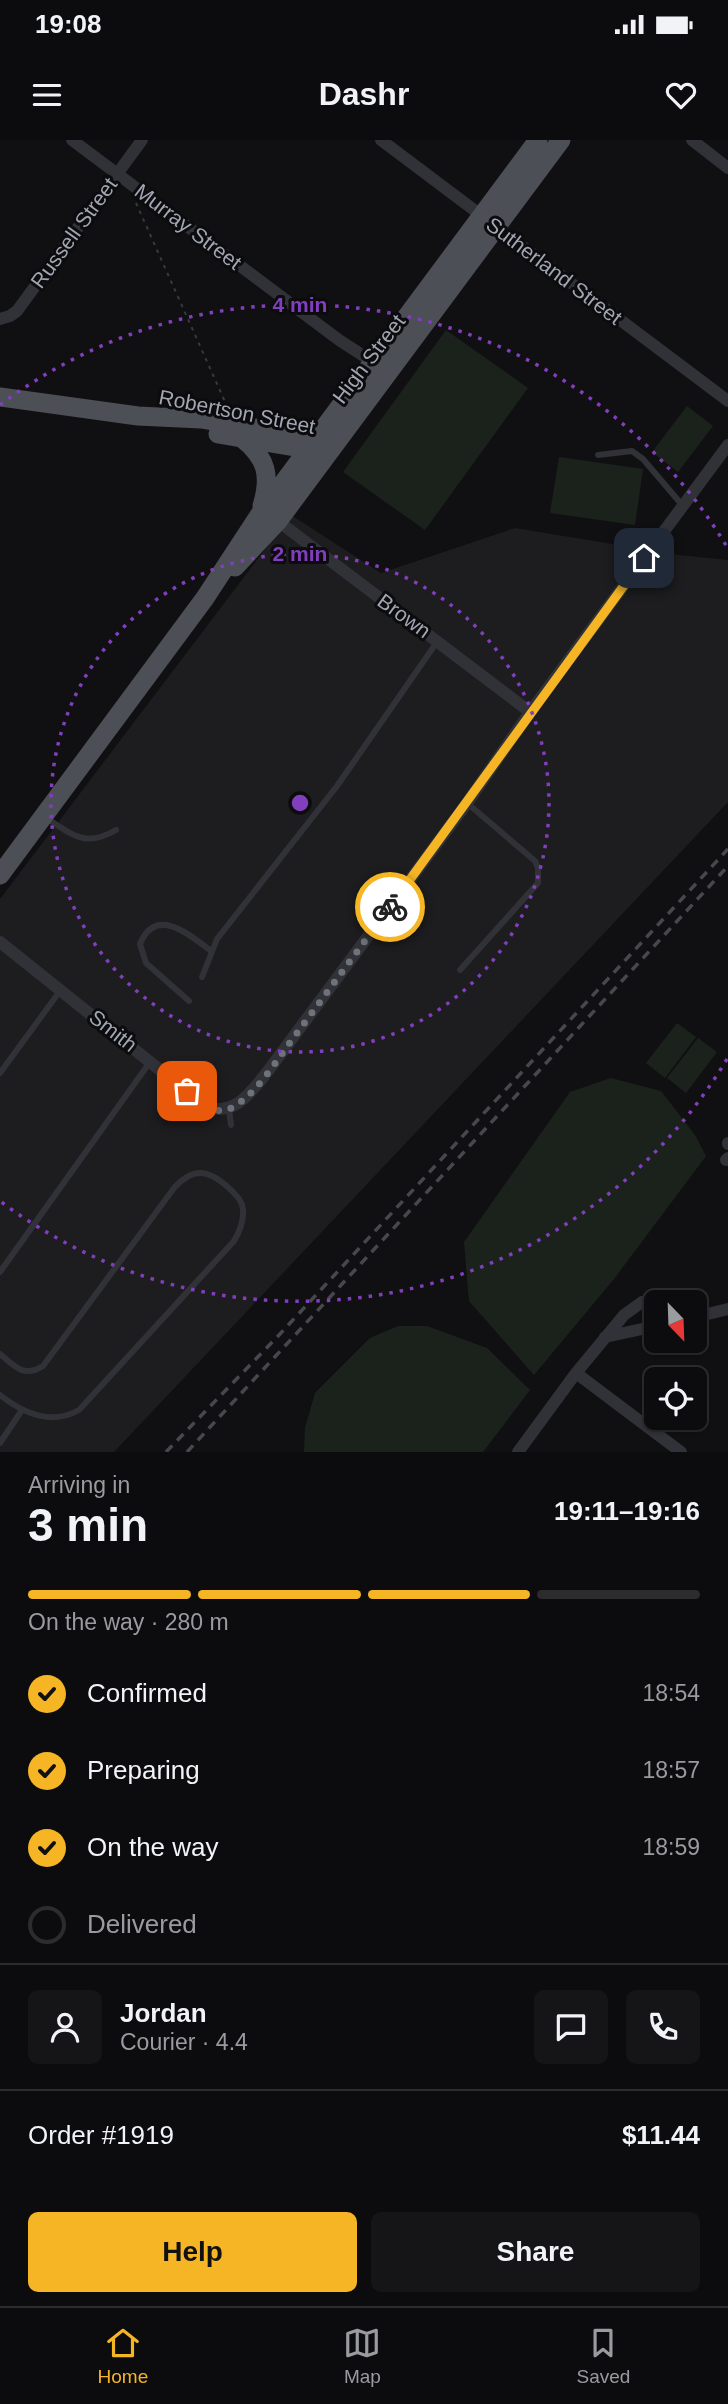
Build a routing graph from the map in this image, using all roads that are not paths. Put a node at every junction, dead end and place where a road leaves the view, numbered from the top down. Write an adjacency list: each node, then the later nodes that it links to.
1 (72, 140): 8 (street, Murray Street)
2 (142, 140): 8 (street, Russell Street)
3 (381, 140): 9 (street, Sutherland Street)
4 (538, 140): 9 (main road, High Street)
5 (561, 140): 9 (main road, High Street)
6 (692, 140): 7 (street)
7 (728, 168)
8 (122, 178): 10 (street, Russell Street); 11 (street, Murray Street)
9 (489, 222): 11 (main road, High Street); 13 (street, Sutherland Street); 17 (main road, High Street)
10 (0, 318)
11 (373, 362): 17 (main road, High Street)
12 (0, 397): 14 (main road, Robertson Street)
13 (728, 401)
14 (138, 416): 15 (main road, Robertson Street); 17 (main road, Robertson Street)
15 (242, 438): 17 (main road, Robertson Street); 20 (main road)
16 (728, 444): 19 (street)
17 (322, 445): 20 (main road, High Street)
18 (598, 455): 19 (lane)
19 (683, 506): 22 (street)
20 (269, 518): 21 (street, Brown); 24 (main road, High Street)
21 (438, 640): 22 (street, Brown); 28 (lane)
22 (530, 712): 23 (street)
23 (467, 803): 29 (lane); 35 (street)
24 (44, 816): 25 (lane); 26 (main road, High Street)
25 (116, 830)
26 (0, 875)
27 (0, 942): 31 (street, Smith)
28 (211, 951): 30 (lane); 32 (lane)
29 (460, 970)
30 (202, 977)
31 (60, 990): 33 (street, Smith); 34 (lane)
32 (189, 1001)
33 (151, 1060): 35 (street, Smith); 37 (lane)
34 (0, 1073)
35 (229, 1109): 36 (lane)
36 (231, 1125)
37 (0, 1272)
38 (644, 1302): 42 (street)
39 (728, 1309): 40 (street)
40 (707, 1314)
41 (644, 1329): 42 (street)
42 (605, 1337): 44 (street)
43 (0, 1354): 46 (lane)
44 (576, 1373): 48 (street); 49 (street)
45 (0, 1395): 46 (lane)
46 (22, 1410): 47 (lane)
47 (0, 1443)
48 (519, 1452)
49 (681, 1452)

